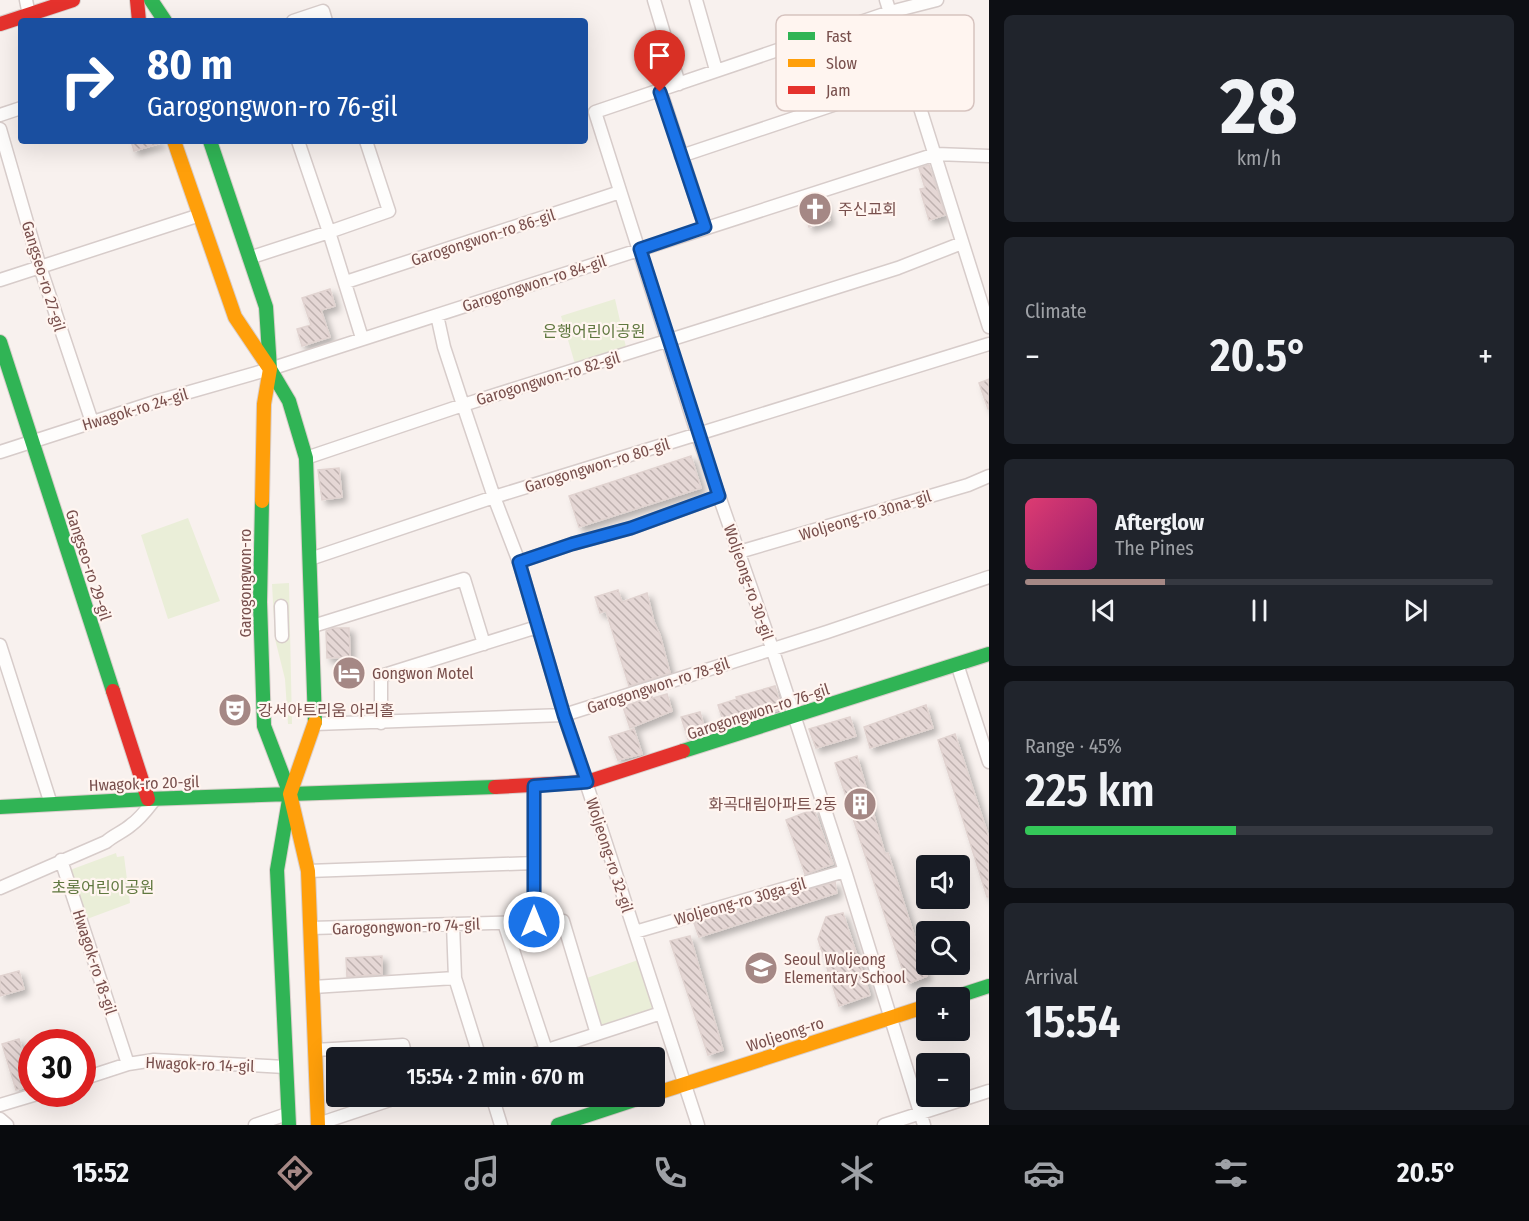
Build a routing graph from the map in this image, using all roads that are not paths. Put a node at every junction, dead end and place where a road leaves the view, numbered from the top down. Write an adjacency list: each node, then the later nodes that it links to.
1 (26, 0): 9 (street)
2 (73, 0): 9 (main road)
3 (138, 0): 13 (main road)
4 (151, 0): 14 (main road)
5 (654, 0): 18 (street)
6 (696, 0): 17 (street)
7 (937, 0): 8 (street)
8 (888, 6): 10 (street)
9 (29, 15): 12 (main road)
10 (864, 15)
11 (18, 18): 15 (main road)
12 (19, 18)
13 (139, 18)
14 (163, 18)
15 (0, 24)
16 (776, 48): 17 (street)
17 (716, 70): 18 (street)
18 (679, 84): 19 (street)
19 (660, 92): 30 (street); 32 (street, Woljeong-ro 30-gil)
20 (18, 109): 23 (street)
21 (815, 111): 30 (street)
22 (922, 111): 29 (street)
23 (0, 115)
24 (0, 129): 39 (street, Gangseo-ro 27-gil)
25 (175, 144): 33 (main road, Garogongwon-ro)
26 (211, 144): 38 (main road, Garogongwon-ro)
27 (299, 144): 35 (street)
28 (367, 144): 35 (street)
29 (936, 154): 31 (street, Garogongwon-ro 84-gil); 34 (street, Garogongwon-ro 84-gil); 36 (street)
30 (681, 156): 34 (street)
31 (989, 156)
32 (620, 192): 37 (street, Woljeong-ro 30-gil); 41 (street, Garogongwon-ro 86-gil)
33 (200, 215): 39 (street); 48 (main road, Garogongwon-ro)
34 (705, 227): 37 (street, Garogongwon-ro 84-gil)
35 (329, 232): 38 (street); 41 (street)
36 (962, 243): 43 (street); 45 (street, Garogongwon-ro 82-gil)
37 (640, 249): 42 (street, Garogongwon-ro 84-gil); 45 (street, Woljeong-ro 30-gil)
38 (249, 258): 48 (main road, Garogongwon-ro)
39 (40, 267): 40 (street); 50 (street, Gangseo-ro 27-gil)
40 (0, 280)
41 (346, 282): 44 (street)
42 (437, 315): 44 (street, Garogongwon-ro 84-gil); 49 (street, Woljeong-ro 32-gil)
43 (989, 327)
44 (362, 338): 48 (street, Garogongwon-ro 84-gil)
45 (669, 341): 49 (street, Garogongwon-ro 82-gil); 51 (street, Woljeong-ro 30-gil)
46 (0, 342): 52 (main road, Gangseo-ro 29-gil)
47 (989, 344): 51 (street, Garogongwon-ro 80-gil)
48 (270, 369): 50 (street, Hwagok-ro 24-gil); 54 (main road, Garogongwon-ro); 78 (main road, Garogongwon-ro)
49 (463, 405): 54 (street, Garogongwon-ro 82-gil); 57 (street, Woljeong-ro 32-gil)
50 (92, 422): 52 (street, Hwagok-ro 24-gil)
51 (698, 433): 56 (street, Woljeong-ro 30-gil); 57 (street, Garogongwon-ro 80-gil)
52 (32, 442): 53 (street, Hwagok-ro 24-gil); 79 (main road, Gangseo-ro 29-gil)
53 (0, 453)
54 (306, 458): 59 (main road, Garogongwon-ro)
55 (989, 476): 58 (street, Woljeong-ro 30na-gil)
56 (719, 496): 58 (street, Woljeong-ro 30-gil); 60 (street)
57 (494, 497): 59 (street, Garogongwon-ro 80-gil); 60 (street, Woljeong-ro 32-gil)
58 (740, 552): 68 (street, Woljeong-ro 30-gil)
59 (310, 559): 63 (main road, Garogongwon-ro)
60 (519, 562): 64 (street, Woljeong-ro 32-gil)
61 (989, 577): 68 (street, Garogongwon-ro 78-gil)
62 (281, 606): 65 (street)
63 (313, 626): 66 (street); 74 (main road, Garogongwon-ro)
64 (537, 627): 66 (street); 71 (street, Woljeong-ro 32-gil)
65 (282, 636)
66 (484, 644): 73 (street)
67 (0, 645): 80 (street)
68 (772, 648): 71 (street, Garogongwon-ro 78-gil); 72 (street, Woljeong-ro 30-gil)
69 (989, 654): 70 (main road, Garogongwon-ro 76-gil)
70 (957, 664): 72 (main road, Garogongwon-ro 76-gil); 75 (street)
71 (564, 715): 73 (street, Garogongwon-ro 78-gil); 76 (street, Woljeong-ro 32-gil)
72 (794, 717): 76 (main road, Garogongwon-ro 76-gil); 86 (street, Woljeong-ro 30-gil)
73 (381, 723): 74 (street, Garogongwon-ro 78-gil)
74 (315, 724): 78 (main road, Garogongwon-ro)
75 (989, 762)
76 (587, 782): 77 (main road, Garogongwon-ro 76-gil); 92 (street, Woljeong-ro 32-gil)
77 (534, 786): 78 (main road, Garogongwon-ro 76-gil); 83 (street)
78 (290, 794): 79 (main road, Hwagok-ro 20-gil); 84 (main road, Garogongwon-ro); 85 (main road, Garogongwon-ro)
79 (152, 799): 80 (main road, Hwagok-ro 20-gil); 82 (street)
80 (51, 804): 81 (main road, Hwagok-ro 20-gil)
81 (0, 807)
82 (61, 860): 87 (street); 108 (street, Hwagok-ro 18-gil)
83 (534, 863): 85 (street); 88 (street)
84 (277, 870): 85 (main road); 109 (main road, Garogongwon-ro)
85 (308, 870): 91 (main road, Garogongwon-ro)
86 (845, 871): 92 (street, Woljeong-ro 30ga-gil); 99 (street, Woljeong-ro 30-gil)
87 (0, 888)
88 (534, 922): 89 (street, Garogongwon-ro 74-gil); 100 (street, Garogongwon-ro 74-gil)
89 (504, 923): 90 (street, Garogongwon-ro 74-gil); 104 (street)
90 (453, 924): 91 (street, Garogongwon-ro 74-gil); 93 (street)
91 (310, 928): 95 (main road, Garogongwon-ro)
92 (635, 932): 98 (street, Woljeong-ro 32-gil)
93 (455, 978): 95 (street); 103 (street)
94 (989, 986): 96 (main road)
95 (313, 987): 107 (main road, Garogongwon-ro)
96 (970, 992)
97 (916, 1009): 99 (main road, Woljeong-ro)
98 (661, 1013): 100 (street); 111 (street, Woljeong-ro 32-gil)
99 (890, 1017): 111 (main road, Woljeong-ro); 120 (street, Woljeong-ro 30-gil)
100 (597, 1034): 105 (street)
101 (368, 1047): 102 (street)
102 (403, 1047)
103 (477, 1047)
104 (545, 1047)
105 (556, 1047)
106 (326, 1049): 107 (street)
107 (315, 1050): 122 (main road, Garogongwon-ro)
108 (128, 1064): 109 (street, Hwagok-ro 14-gil); 110 (street, Hwagok-ro 14-gil)
109 (285, 1067): 121 (main road, Garogongwon-ro)
110 (96, 1074)
111 (685, 1084): 112 (main road, Woljeong-ro); 127 (street, Woljeong-ro 32-gil)
112 (665, 1090)
113 (989, 1091): 120 (street)
114 (18, 1100): 115 (street)
115 (0, 1106)
116 (369, 1107): 122 (street)
117 (495, 1107): 125 (street)
118 (613, 1107): 126 (main road)
119 (0, 1119): 123 (street)
120 (922, 1119): 128 (street)
121 (289, 1121): 124 (street)
122 (318, 1124)
123 (7, 1125)
124 (255, 1125)
125 (501, 1125)
126 (558, 1125)
127 (698, 1125)
128 (884, 1125)

